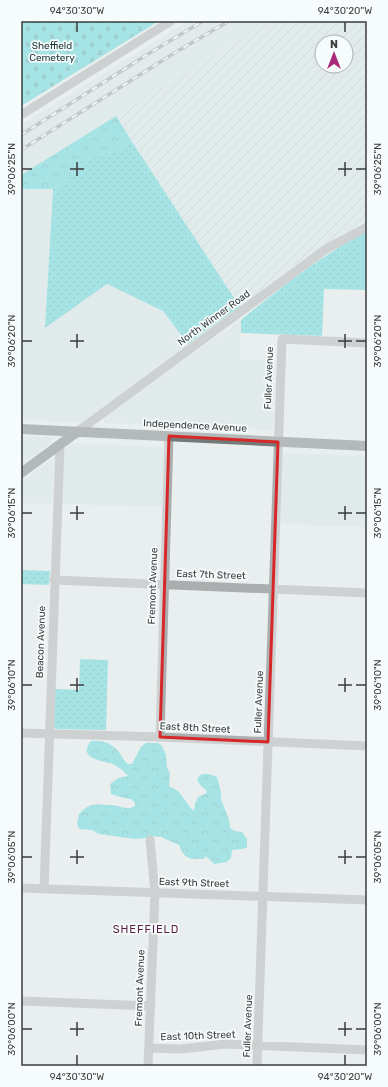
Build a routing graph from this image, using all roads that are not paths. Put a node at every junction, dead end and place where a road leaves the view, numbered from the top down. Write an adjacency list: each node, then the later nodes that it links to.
1 (170, 21): 2 (street)
2 (21, 115)
3 (367, 227): 6 (street, North Winner Road)
4 (367, 343): 8 (street, Fuller Avenue)
5 (21, 429): 6 (main road, Independence Avenue)
6 (77, 432): 7 (main road, Independence Avenue); 9 (main road)
7 (169, 436): 8 (main road, Independence Avenue); 13 (street, Fremont Avenue)
8 (278, 442): 10 (main road, Independence Avenue); 14 (street, Fuller Avenue)
9 (60, 445): 11 (main road); 12 (street, Beacon Avenue)
10 (367, 446)
11 (21, 473)
12 (54, 580): 13 (street, East 7th Street); 17 (street, Beacon Avenue)
13 (164, 584): 14 (street, East 7th Street); 18 (street, Fremont Avenue)
14 (273, 589): 15 (street, East 7th Street); 19 (street, Fuller Avenue)
15 (367, 592)
16 (21, 733): 17 (street, East 8th Street)
17 (49, 733): 18 (street, East 8th Street); 23 (street, Beacon Avenue)
18 (160, 737): 19 (street, East 8th Street)
19 (268, 742): 20 (street, East 8th Street); 25 (street, Fuller Avenue)
20 (367, 746)
21 (150, 840): 24 (street, Fremont Avenue)
22 (21, 888): 23 (street, East 9th Street)
23 (44, 889): 24 (street, East 9th Street)
24 (155, 893): 25 (street, East 9th Street); 28 (street, Fremont Avenue)
25 (264, 896): 26 (street, East 9th Street); 29 (street, Fuller Avenue)
26 (367, 900)
27 (21, 1001): 28 (street)
28 (150, 1006): 30 (street, Fremont Avenue)
29 (258, 1045): 30 (street, East 10th Street); 31 (street, East 10th Street); 33 (street, Fuller Avenue)
30 (149, 1048): 32 (street, Fremont Avenue)
31 (367, 1050)
32 (148, 1066)
33 (257, 1066)

